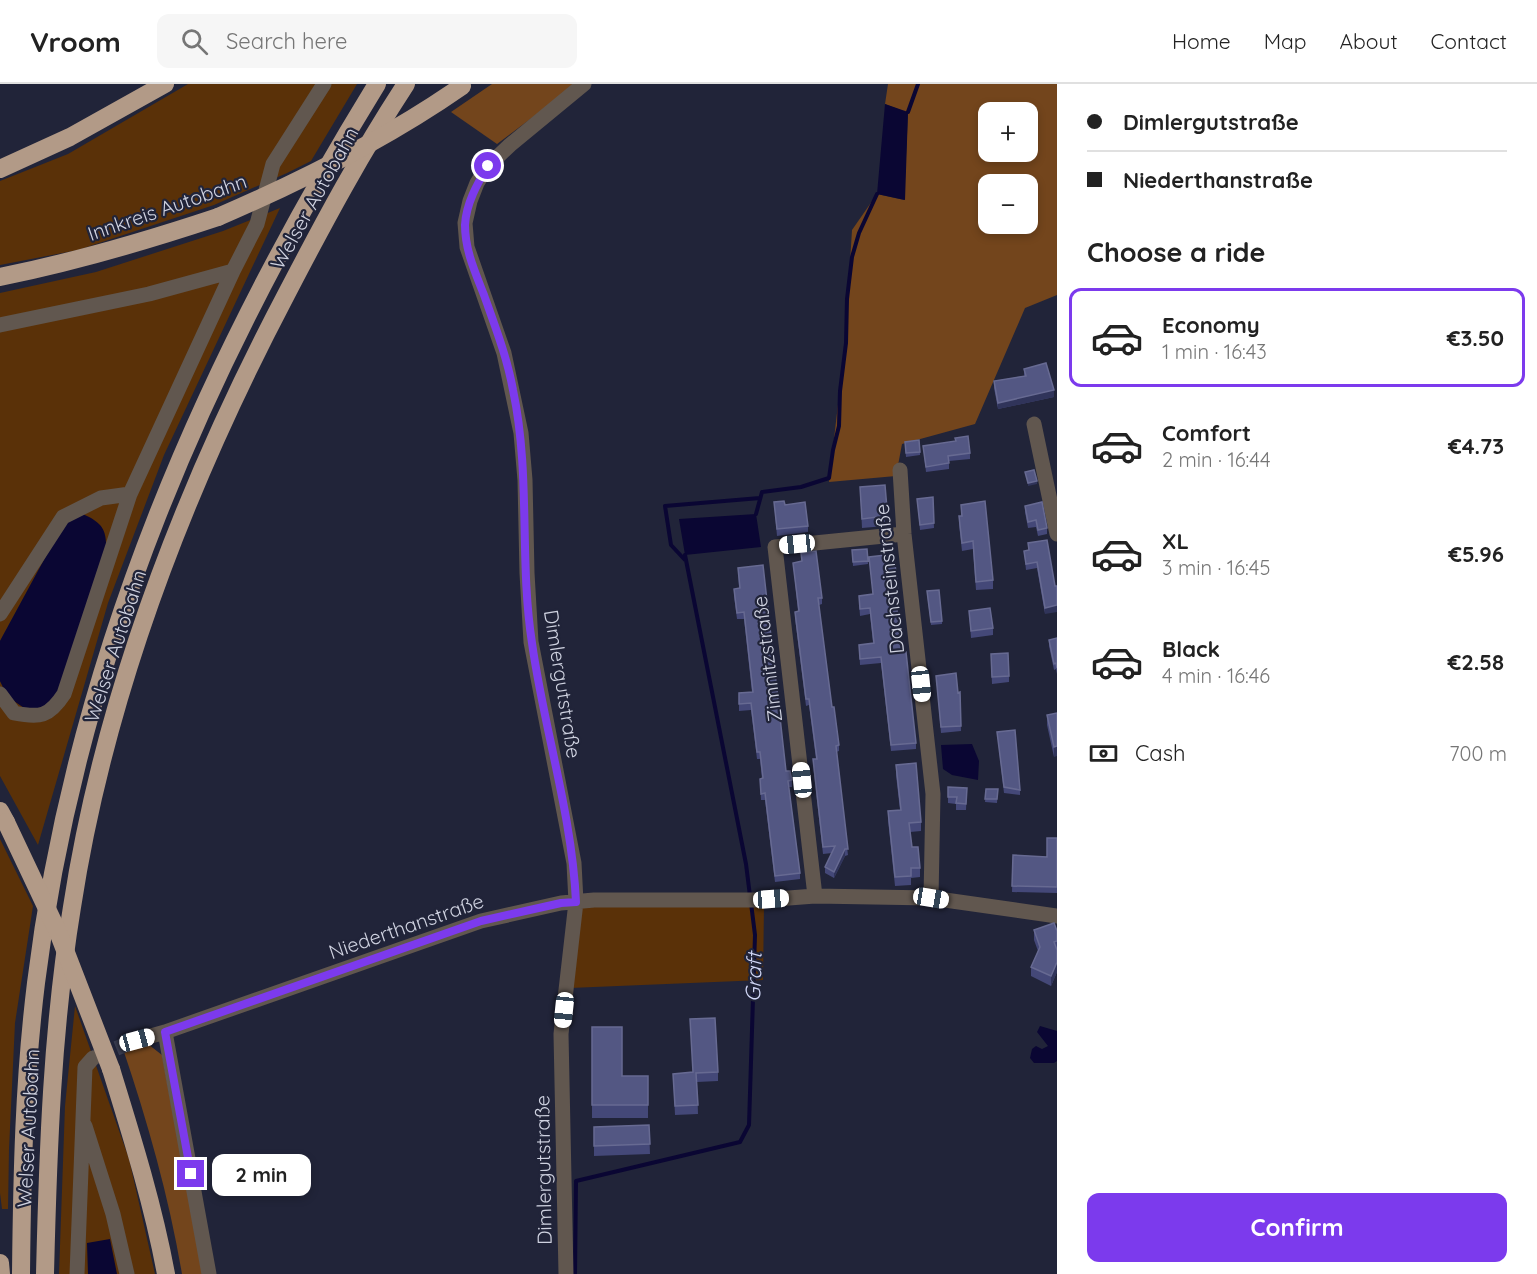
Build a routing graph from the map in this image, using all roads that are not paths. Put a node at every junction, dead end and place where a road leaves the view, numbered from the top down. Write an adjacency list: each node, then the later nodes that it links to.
1 (165, 84): 7 (highway)
2 (324, 84): 8 (street)
3 (377, 84): 29 (highway, Welser Autobahn)
4 (406, 84): 30 (highway, Welser Autobahn)
5 (584, 84): 21 (street, Dimlergutstraße)
6 (464, 85): 9 (highway, Innkreis Autobahn, bridge)
7 (0, 169)
8 (233, 271): 10 (street); 13 (street)
9 (0, 277)
10 (0, 325)
11 (1034, 424): 15 (street)
12 (900, 470): 14 (street, Dachsteinstraße)
13 (130, 494): 16 (street); 17 (street)
14 (904, 534): 19 (street, Zimnitzstraße); 20 (street, Dachsteinstraße)
15 (1057, 534)
16 (0, 614)
17 (0, 694)
18 (3, 816): 33 (highway, bridge)
19 (815, 896): 20 (street, Niederthanstraße); 21 (street, Niederthanstraße)
20 (931, 898): 22 (street, Niederthanstraße)
21 (576, 902): 23 (street, Niederthanstraße); 35 (street, Dimlergutstraße)
22 (1057, 916)
23 (165, 1032): 24 (street, Niederthanstraße); 34 (street)
24 (137, 1040)
25 (93, 1058): 26 (street)
26 (82, 1115): 31 (street); 32 (street)
27 (0, 1263): 28 (highway)
28 (1, 1274)
29 (21, 1274)
30 (45, 1274)
31 (77, 1274)
32 (128, 1274)
33 (166, 1274)
34 (209, 1274)
35 (566, 1274)

